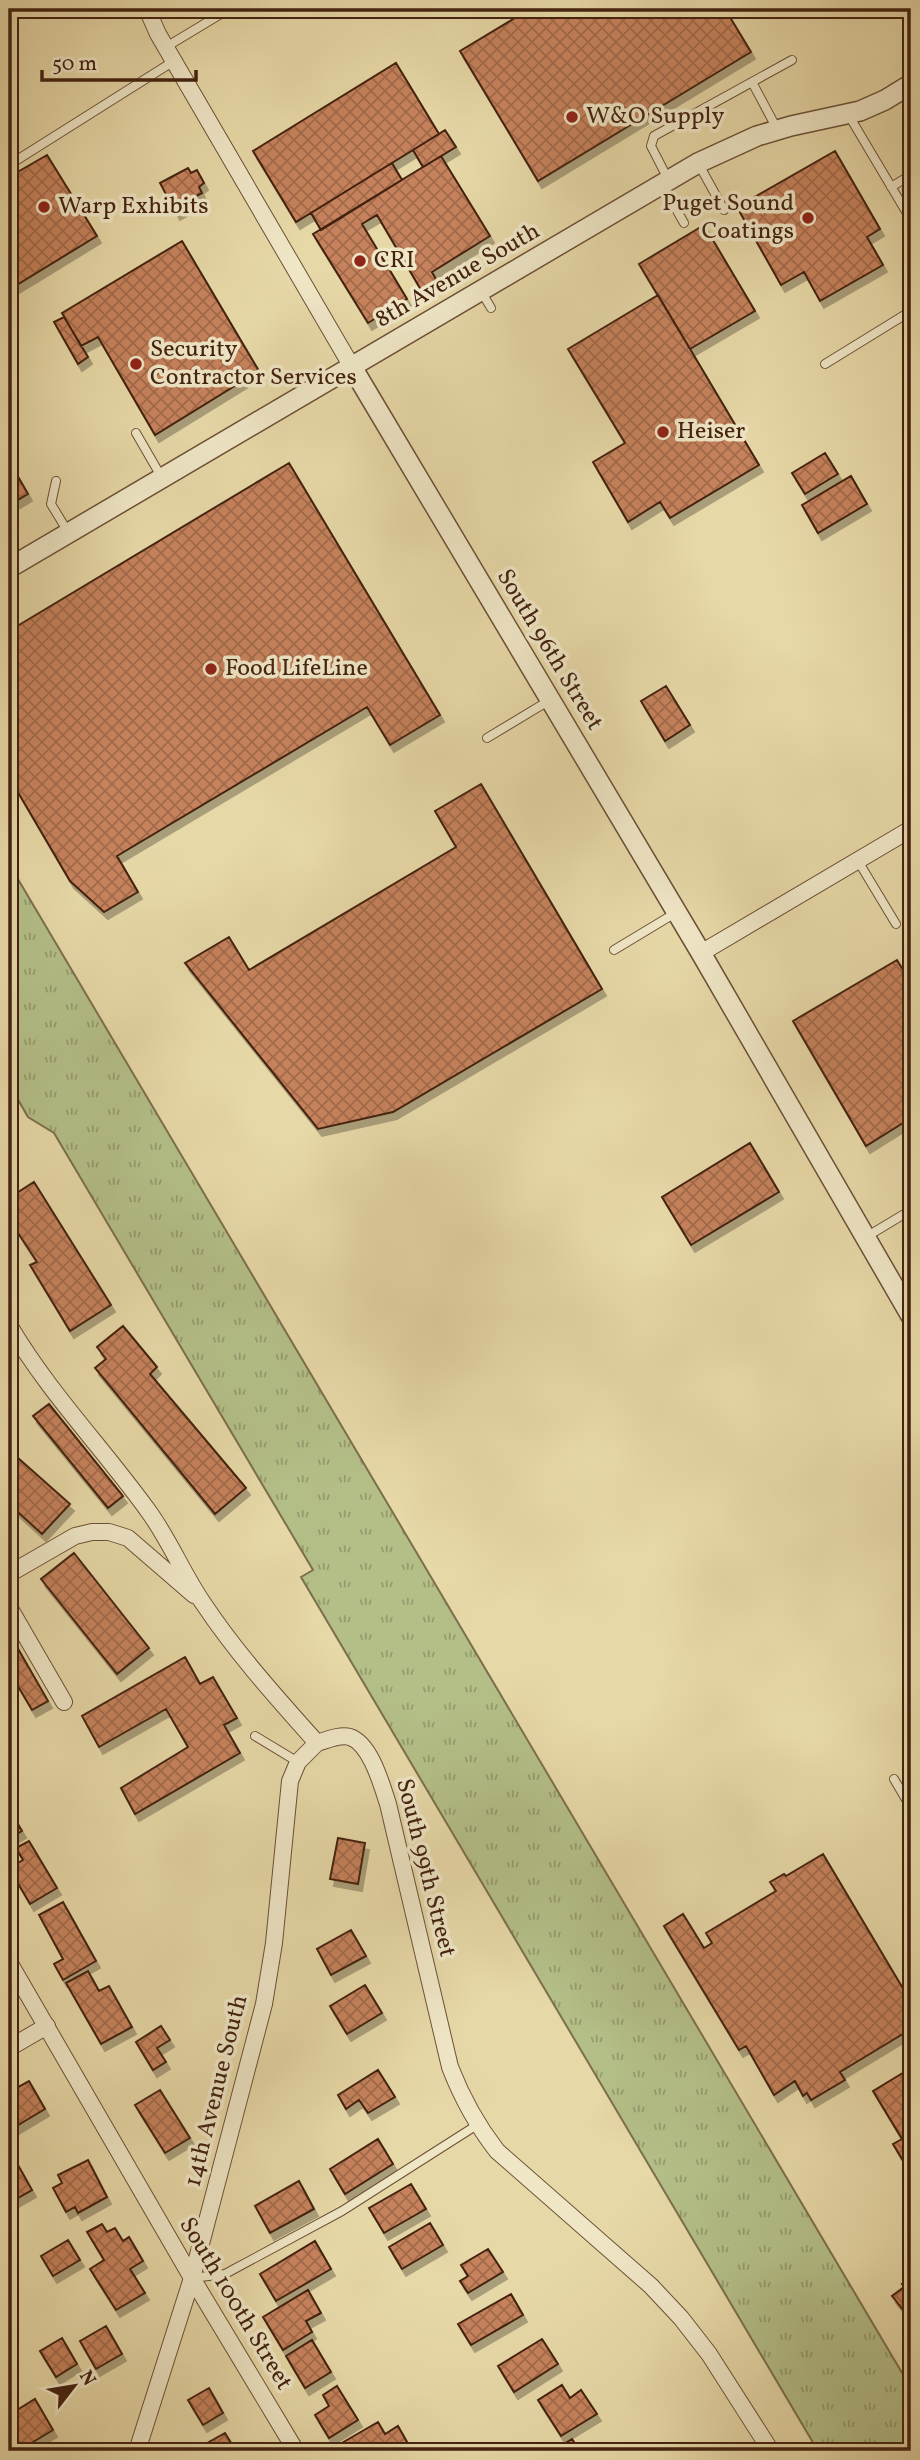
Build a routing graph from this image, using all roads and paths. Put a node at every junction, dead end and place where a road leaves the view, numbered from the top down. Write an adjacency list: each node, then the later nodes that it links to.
1 (147, 9): 3 (street, South 96th Street)
2 (229, 9): 3 (lane)
3 (166, 47): 5 (street, South 96th Street)
4 (792, 60): 6 (lane)
5 (174, 61): 11 (lane); 20 (street, South 96th Street)
6 (752, 82): 9 (lane); 13 (lane)
7 (911, 84): 8 (street, 8th Avenue South)
8 (848, 114): 9 (street, 8th Avenue South); 14 (lane)
9 (777, 130): 10 (street, 8th Avenue South)
10 (698, 163): 13 (street, 8th Avenue South); 15 (lane)
11 (9, 165)
12 (911, 175): 14 (lane)
13 (665, 183): 17 (lane); 20 (street, 8th Avenue South)
14 (891, 187): 16 (lane)
15 (724, 210)
16 (911, 220)
17 (684, 223)
18 (911, 312): 19 (lane)
19 (825, 364)
20 (352, 367): 22 (street, 8th Avenue South); 26 (street, South 96th Street)
21 (136, 433): 22 (lane)
22 (162, 478): 24 (street, 8th Avenue South)
23 (56, 481): 24 (lane)
24 (68, 533): 25 (street, 8th Avenue South)
25 (9, 568)
26 (550, 701): 27 (lane); 30 (street, South 96th Street)
27 (487, 738)
28 (911, 829): 29 (street)
29 (858, 860): 31 (lane); 33 (street)
30 (677, 912): 32 (lane); 33 (street, South 96th Street)
31 (896, 924)
32 (614, 950)
33 (701, 953): 37 (street, South 96th Street)
34 (9, 982): 35 (path)
35 (13, 989)
36 (911, 1210): 37 (lane)
37 (866, 1237): 38 (street, South 96th Street)
38 (911, 1316)
39 (9, 1325): 41 (street)
40 (9, 1574): 41 (street)
41 (201, 1601): 45 (street)
42 (9, 1607): 43 (street)
43 (64, 1702)
44 (255, 1736): 46 (lane)
45 (317, 1743): 46 (street, 14th Avenue South); 52 (street, South 99th Street)
46 (298, 1762): 53 (street, 14th Avenue South)
47 (894, 1779): 48 (lane)
48 (911, 1808)
49 (9, 1962): 50 (street, South 100th Street)
50 (47, 2026): 51 (street); 53 (street, South 100th Street)
51 (9, 2048)
52 (477, 2125): 53 (lane); 56 (street, South 99th Street)
53 (192, 2278): 54 (street, 14th Avenue South); 55 (street, South 100th Street)
54 (137, 2451)
55 (296, 2451)
56 (771, 2451)

